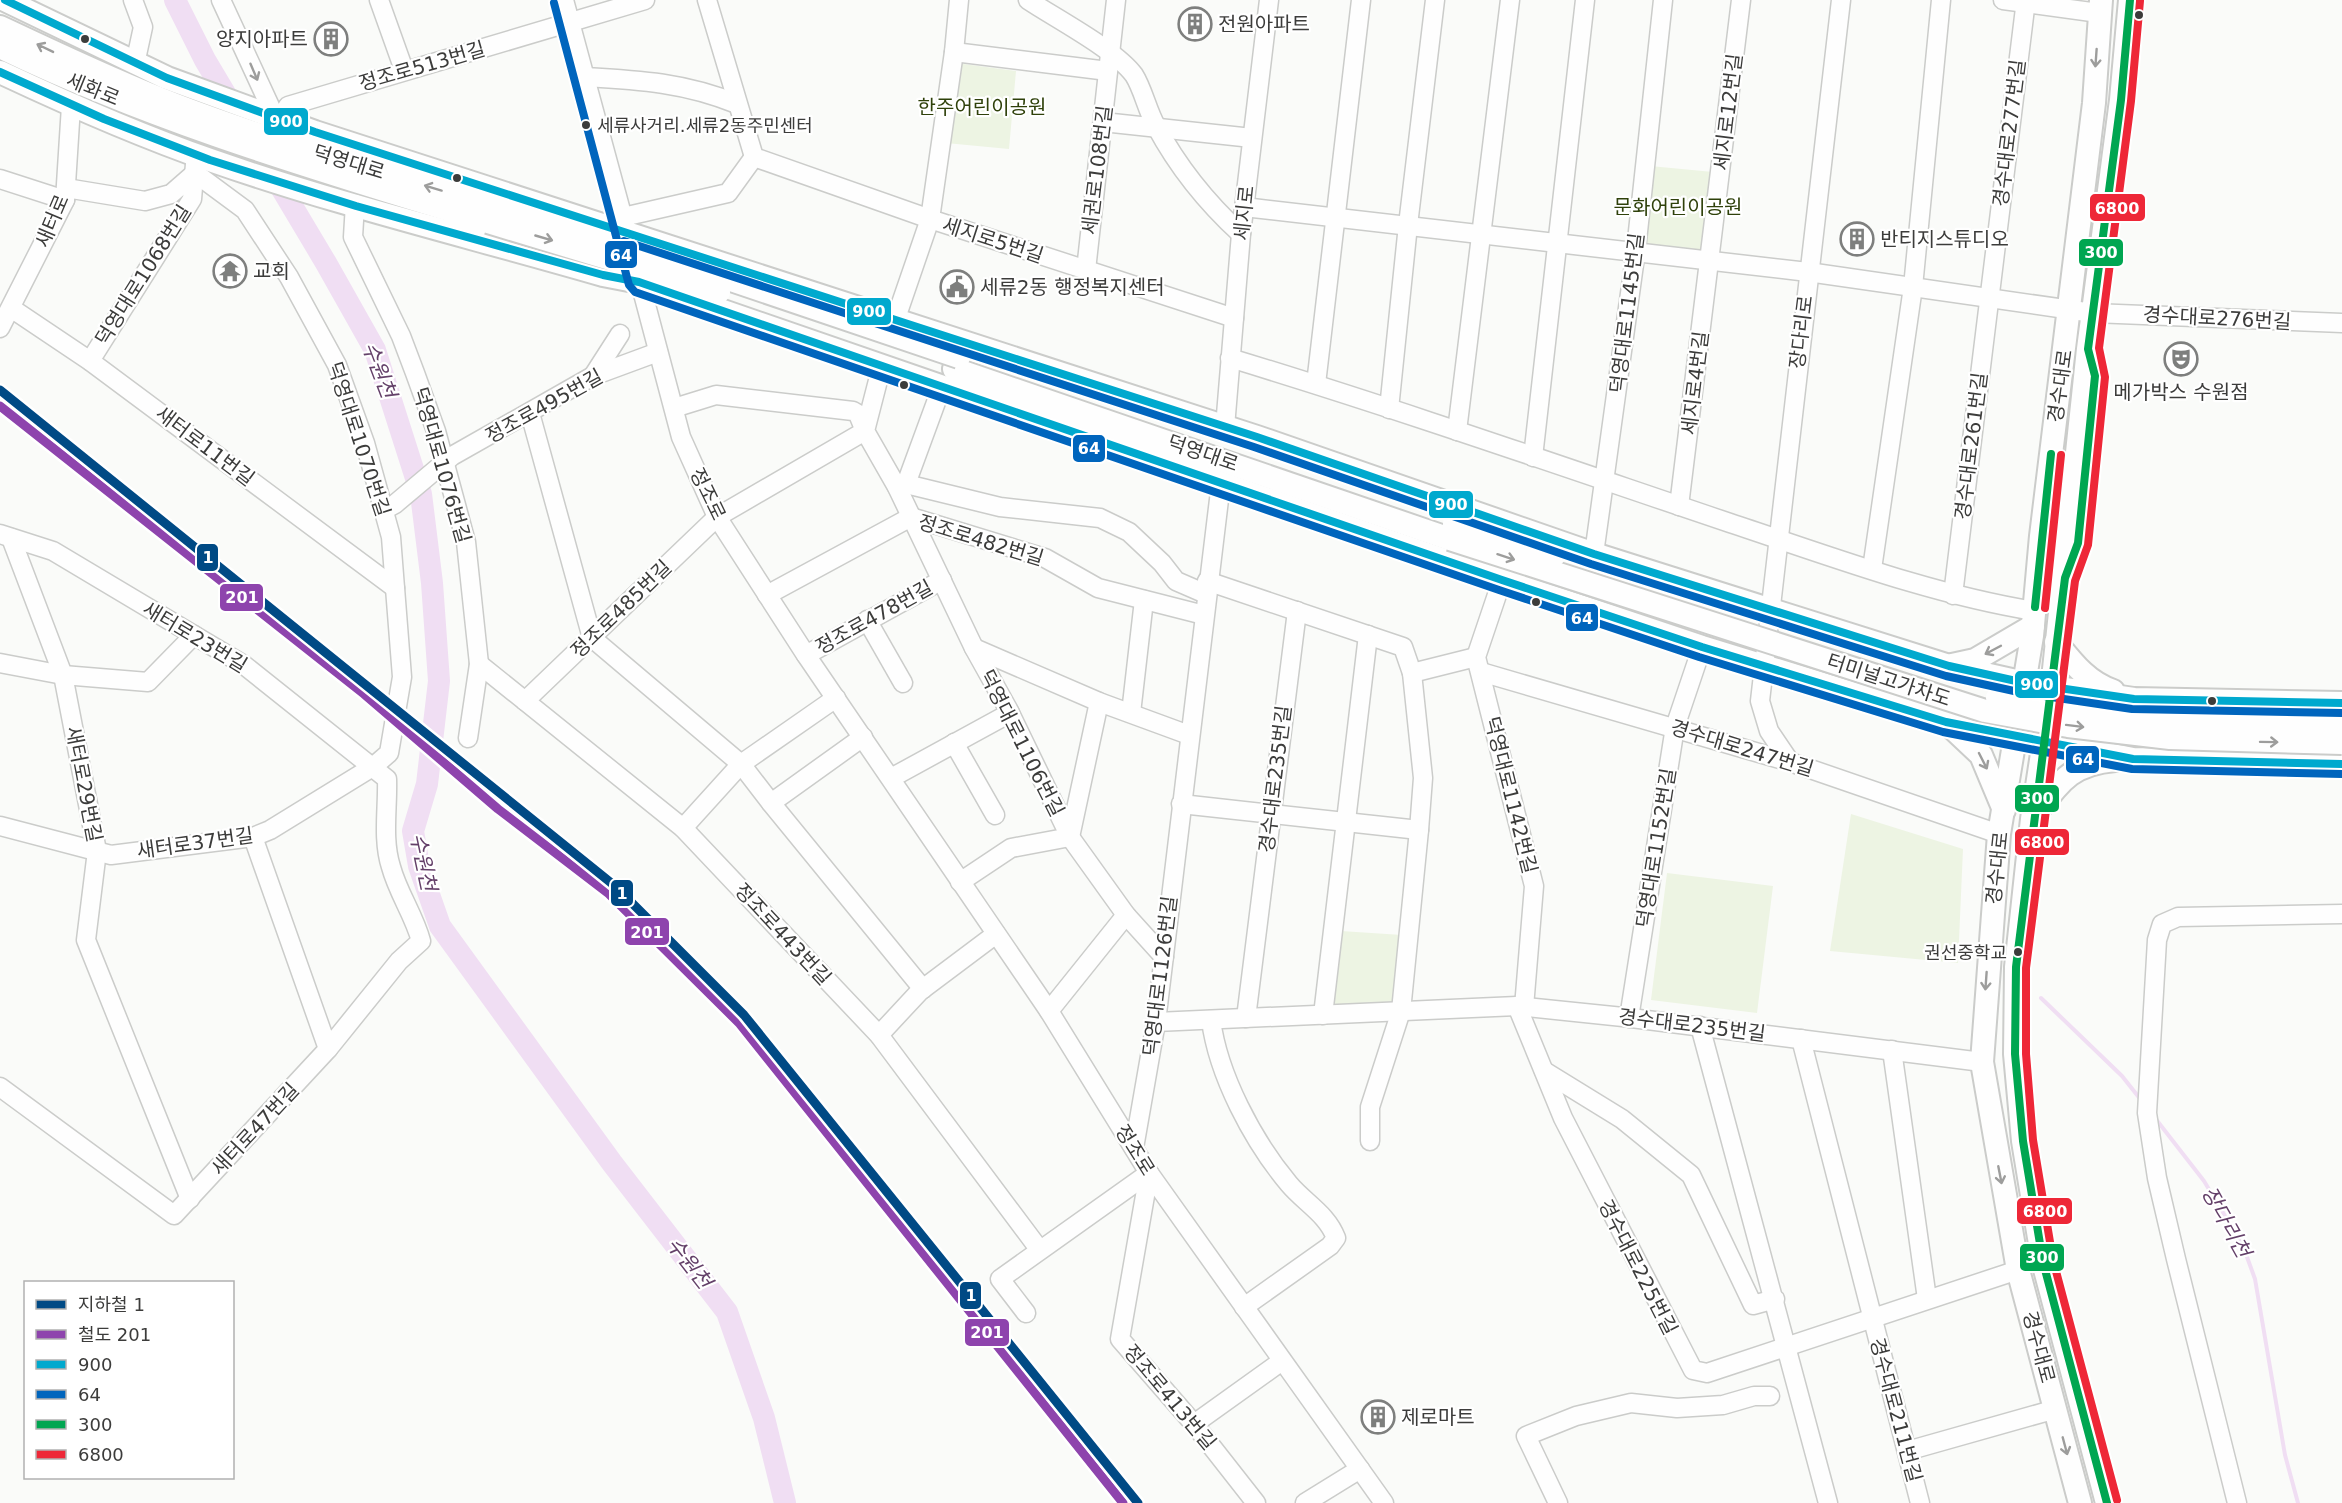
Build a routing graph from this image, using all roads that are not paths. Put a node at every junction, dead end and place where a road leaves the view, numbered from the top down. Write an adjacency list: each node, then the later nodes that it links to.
1 (5, 0): 29 (main road, 덕영대로)
2 (133, 0): 29 (street)
3 (221, 0): 37 (street, one-way to 37)
4 (379, 0): 30 (street)
5 (564, 0): 24 (street, 정조로)
6 (645, 0): 24 (street, 정조로513번길)
7 (707, 0): 33 (street)
8 (959, 0): 27 (street)
9 (1028, 0): 28 (street)
10 (1116, 0): 28 (street, 세권로108번길)
11 (1269, 0): 40 (street, 세지로)
12 (1361, 0): 49 (street)
13 (1436, 0): 52 (street)
14 (1510, 0): 53 (street)
15 (1585, 0): 55 (street)
16 (1663, 0): 56 (street, 덕영대로1145번길)
17 (1741, 0): 57 (street, 세지로12번길)
18 (1840, 0): 59 (street, 장다리로)
19 (1941, 0): 61 (street)
20 (2003, 0): 22 (street)
21 (2130, 0): 65 (main road, 경수대로)
22 (2025, 2): 23 (street); 62 (street, 경수대로277번길)
23 (2100, 7): 64 (main road, 경수대로, one-way to 64)
24 (570, 22): 30 (street, 정조로513번길); 32 (street, 정조로)
25 (0, 27): 35 (main road, 세화로, one-way to 25)
26 (0, 46): 35 (main road, 세화로)
27 (954, 52): 28 (street); 50 (street)
28 (1109, 63): 36 (street, 세권로108번길); 38 (street)
29 (135, 64): 37 (main road, 덕영대로)
30 (404, 70): 37 (street, 정조로513번길)
31 (0, 72): 34 (main road, 덕영대로)
32 (585, 77): 33 (street); 51 (street, 정조로)
33 (737, 104): 41 (street)
34 (71, 106): 42 (main road, 덕영대로); 45 (street, 새터로)
35 (186, 114): 37 (main road); 39 (main road, 덕영대로)
36 (1103, 122): 38 (street); 58 (street, 세권로108번길)
37 (278, 125): 48 (main road, 덕영대로, one-way to 37); 51 (main road, 덕영대로)
38 (1157, 128): 40 (street); 54 (street)
39 (210, 134): 44 (main road); 48 (main road, 덕영대로)
40 (1252, 138): 47 (street, 세지로)
41 (754, 157): 50 (street, 세지로5번길); 51 (street)
42 (199, 162): 44 (main road, 덕영대로); 45 (street); 73 (street, 덕영대로1068번길); 93 (street, 덕영대로1070번길)
43 (0, 179): 45 (street)
44 (313, 193): 46 (main road, 덕영대로)
45 (66, 194): 63 (street, 새터로)
46 (355, 204): 60 (main road, 덕영대로); 86 (street, 덕영대로1076번길)
47 (1244, 207): 49 (street); 54 (street, 세지로)
48 (489, 213): 75 (main road, bridge)
49 (1337, 217): 52 (street); 77 (street)
50 (930, 219): 58 (street, 세지로5번길); 66 (street)
51 (625, 224): 60 (street, 정조로); 66 (main road, 덕영대로)
52 (1408, 225): 53 (street); 79 (street)
53 (1481, 233): 55 (street); 83 (street)
54 (1241, 234): 67 (street, 세지로)
55 (1558, 242): 56 (street); 85 (street)
56 (1636, 250): 57 (street); 87 (street, 덕영대로1145번길)
57 (1710, 260): 59 (street); 92 (street, 세지로4번길)
58 (1086, 270): 67 (street, 세지로5번길)
59 (1808, 272): 61 (street); 98 (street, 장다리로)
60 (639, 282): 71 (street, 정조로); 74 (main road, 덕영대로)
61 (1913, 287): 62 (street); 100 (street)
62 (1989, 298): 64 (street); 105 (street, 경수대로261번길)
63 (11, 308): 69 (street, 새터로); 73 (street, 새터로11번길)
64 (2070, 310): 65 (street); 111 (main road, 경수대로)
65 (2093, 313): 68 (street, 경수대로276번길); 116 (main road, 경수대로)
66 (896, 318): 81 (main road, 덕영대로)
67 (1234, 318): 72 (street, 세지로)
68 (2342, 323)
69 (0, 328)
70 (620, 334): 76 (street)
71 (658, 352): 76 (street, 정조로495번길); 78 (street, 정조로)
72 (1230, 358): 77 (street); 81 (street, 세지로)
73 (90, 360): 103 (street, 새터로11번길)
74 (882, 365): 75 (main road, 덕영대로); 82 (street)
75 (952, 371): 88 (main road, 덕영대로); 89 (street); 90 (main road, 덕영대로)
76 (593, 376): 80 (street, 정조로495번길)
77 (1316, 384): 79 (street)
78 (674, 408): 82 (street, 덕영대로1106번길); 94 (street, 정조로)
79 (1389, 408): 83 (street)
80 (530, 413): 86 (street, 정조로495번길); 115 (street)
81 (1225, 427): 84 (main road, 덕영대로)
82 (865, 431): 89 (street, 덕영대로1106번길); 94 (street, 정조로485번길)
83 (1457, 431): 85 (street)
84 (1287, 449): 90 (main road); 99 (main road, 덕영대로)
85 (1533, 457): 87 (street)
86 (440, 468): 93 (street, 정조로495번길); 121 (street, 덕영대로1076번길)
87 (1605, 481): 92 (street); 99 (street, 덕영대로1145번길)
88 (1221, 483): 91 (main road, 덕영대로); 104 (street, 덕영대로1126번길)
89 (902, 485): 95 (street, 덕영대로1106번길); 104 (street)
90 (1345, 494): 91 (main road); 96 (main road, 덕영대로)
91 (1269, 499): 102 (main road, 덕영대로)
92 (1679, 506): 98 (street)
93 (389, 507): 103 (street, 덕영대로1070번길)
94 (717, 517): 106 (street, 정조로); 115 (street, 정조로485번길)
95 (911, 518): 101 (street, 덕영대로1106번길); 106 (street, 정조로482번길); 107 (street, 정조로482번길)
96 (1452, 532): 138 (main road, 터미널고가차도, bridge); 146 (main road, 터미널고가차도, one-way to 146, bridge)
97 (6, 536): 113 (street, 새터로23번길); 126 (street, 새터로29번길)
98 (1777, 538): 100 (street); 109 (street, 장다리로)
99 (1594, 554): 109 (main road, 덕영대로)
100 (1872, 569): 105 (street)
101 (942, 580): 112 (street, 정조로478번길); 118 (street, 덕영대로1106번길)
102 (1502, 580): 117 (main road, 덕영대로); 123 (street)
103 (395, 588): 151 (street, 덕영대로1070번길)
104 (1207, 588): 108 (street); 110 (street, 덕영대로1126번길)
105 (1953, 594): 111 (street)
106 (767, 595): 119 (street, 정조로)
107 (1144, 600): 110 (street, 정조로482번길); 136 (street)
108 (1297, 611): 114 (street); 156 (street, 경수대로235번길)
109 (1771, 612): 122 (street, 장다리로); 124 (main road, 덕영대로)
110 (1204, 615): 140 (street, 덕영대로1126번길)
111 (2034, 618): 124 (main road, one-way to 124); 128 (main road, 경수대로)
112 (867, 620): 119 (street, 정조로478번길); 127 (street)
113 (194, 635): 126 (street); 151 (street, 새터로23번길)
114 (1368, 635): 125 (street); 159 (street)
115 (592, 638): 132 (street, 정조로485번길); 149 (street)
116 (2056, 642): 129 (main road, 경수대로); 131 (main road)
117 (1702, 647): 122 (main road, 덕영대로); 139 (street, 덕영대로1152번길)
118 (974, 648): 133 (street, 덕영대로1106번길); 135 (street, 덕영대로1106번길)
119 (806, 655): 130 (street, 정조로)
120 (0, 663): 126 (street)
121 (479, 664): 132 (street, 정조로443번길); 143 (street, 덕영대로1076번길)
122 (1766, 664): 137 (main road, 덕영대로); 148 (street)
123 (1479, 665): 125 (street); 139 (street, 경수대로247번길); 173 (street, 덕영대로1142번길)
124 (1949, 666): 128 (main road, 덕영대로)
125 (1412, 672): 162 (street)
126 (63, 675): 166 (street, 새터로29번길)
127 (903, 683)
128 (2025, 683): 129 (main road, 덕영대로); 142 (main road, 경수대로)
129 (2052, 688): 131 (main road, 덕영대로); 145 (main road, 경수대로)
130 (836, 698): 141 (street, 정조로); 149 (street)
131 (2134, 699): 134 (main road, 덕영대로)
132 (525, 701): 161 (street, 정조로443번길)
133 (1099, 702): 136 (street); 165 (street, 덕영대로1106번길)
134 (2342, 703)
135 (1010, 713): 144 (street); 165 (street, 덕영대로1106번길)
136 (1131, 713): 140 (street)
137 (1946, 722): 142 (main road, 덕영대로); 155 (main road, one-way to 155)
138 (2342, 725)
139 (1675, 727): 148 (street, 경수대로247번길); 177 (street, 덕영대로1152번길)
140 (1189, 735): 154 (street, 덕영대로1126번길)
141 (863, 737): 152 (street, 정조로); 153 (street)
142 (2017, 737): 145 (main road, 덕영대로); 155 (main road, 경수대로)
143 (468, 738)
144 (954, 743): 152 (street); 157 (street)
145 (2044, 743): 147 (main road, 덕영대로); 158 (main road, 경수대로)
146 (2342, 743)
147 (2133, 759): 150 (main road, 덕영대로); 158 (main road)
148 (1790, 762): 163 (street, 경수대로247번길)
149 (741, 764): 153 (street); 161 (street)
150 (2342, 764)
151 (374, 766): 164 (street, 새터로37번길); 184 (street, 새터로47번길)
152 (891, 778): 167 (street, 정조로)
153 (771, 803): 172 (street)
154 (1181, 804): 156 (street); 171 (street, 덕영대로1126번길)
155 (2004, 810): 163 (main road, 경수대로)
156 (1270, 813): 159 (street); 178 (street, 경수대로235번길)
157 (994, 816)
158 (2032, 819): 214 (main road, 경수대로)
159 (1345, 820): 162 (street); 176 (street)
160 (0, 826): 166 (street, 새터로37번길)
161 (683, 828): 182 (street, 정조로443번길)
162 (1419, 830): 175 (street)
163 (1999, 834): 186 (main road, 경수대로, one-way to 186)
164 (253, 837): 166 (street, 새터로37번길); 184 (street)
165 (1070, 837): 167 (street); 169 (street, 덕영대로1106번길)
166 (97, 851): 192 (street, 새터로29번길)
167 (960, 882): 170 (street, 정조로)
168 (2342, 914): 215 (street)
169 (1126, 915): 171 (street, 덕영대로1106번길); 174 (street)
170 (996, 934): 172 (street); 174 (street, 정조로)
171 (1164, 957): 180 (street, 덕영대로1126번길)
172 (921, 990): 182 (street)
173 (1520, 1006): 175 (street, 경수대로235번길); 177 (street, 경수대로235번길); 187 (street, 경수대로225번길)
174 (1049, 1011): 190 (street, 정조로)
175 (1401, 1011): 176 (street, 경수대로235번길); 189 (street)
176 (1323, 1015): 178 (street, 경수대로235번길)
177 (1629, 1017): 181 (street, 경수대로235번길)
178 (1246, 1018): 179 (street, 경수대로235번길)
179 (1211, 1020): 180 (street, 경수대로235번길); 197 (street)
180 (1156, 1022): 190 (street, 덕영대로1126번길)
181 (1700, 1026): 183 (street, 경수대로235번길); 195 (street)
182 (879, 1035): 193 (street, 정조로443번길)
183 (1802, 1039): 185 (street, 경수대로235번길); 199 (street)
184 (328, 1049): 192 (street, 새터로47번길)
185 (1892, 1050): 186 (street, 경수대로235번길); 196 (street)
186 (1982, 1062): 194 (main road, 경수대로, one-way to 194)
187 (1544, 1071): 195 (street); 200 (street, 경수대로225번길)
188 (0, 1087): 192 (street, 새터로47번길)
189 (1370, 1141)
190 (1134, 1148): 191 (street, 정조로)
191 (1149, 1173): 193 (street); 197 (street, 정조로); 204 (street, 정조로413번길)
192 (190, 1199)
193 (1039, 1249): 198 (street)
194 (2018, 1270): 196 (street, 경수대로225번길); 203 (main road, 경수대로)
195 (1775, 1299): 200 (street)
196 (1927, 1299): 199 (street, 경수대로225번길)
197 (1244, 1307): 201 (street, 정조로)
198 (1026, 1313)
199 (1872, 1318): 200 (street, 경수대로225번길); 205 (street, 경수대로211번길)
200 (1788, 1346): 211 (street)
201 (1282, 1361): 204 (street); 206 (street, 정조로)
202 (1770, 1396): 210 (street)
203 (2056, 1409): 205 (street, 경수대로); 213 (main road, 경수대로, one-way to 213)
204 (1194, 1424): 207 (street, 정조로413번길)
205 (1906, 1451): 212 (street, 경수대로211번길)
206 (1360, 1469): 208 (street); 209 (street, 정조로)
207 (1256, 1503)
208 (1305, 1503)
209 (1384, 1503)
210 (1558, 1503)
211 (1828, 1503)
212 (1920, 1503)
213 (2080, 1503)
214 (2107, 1503)
215 (2237, 1503)

